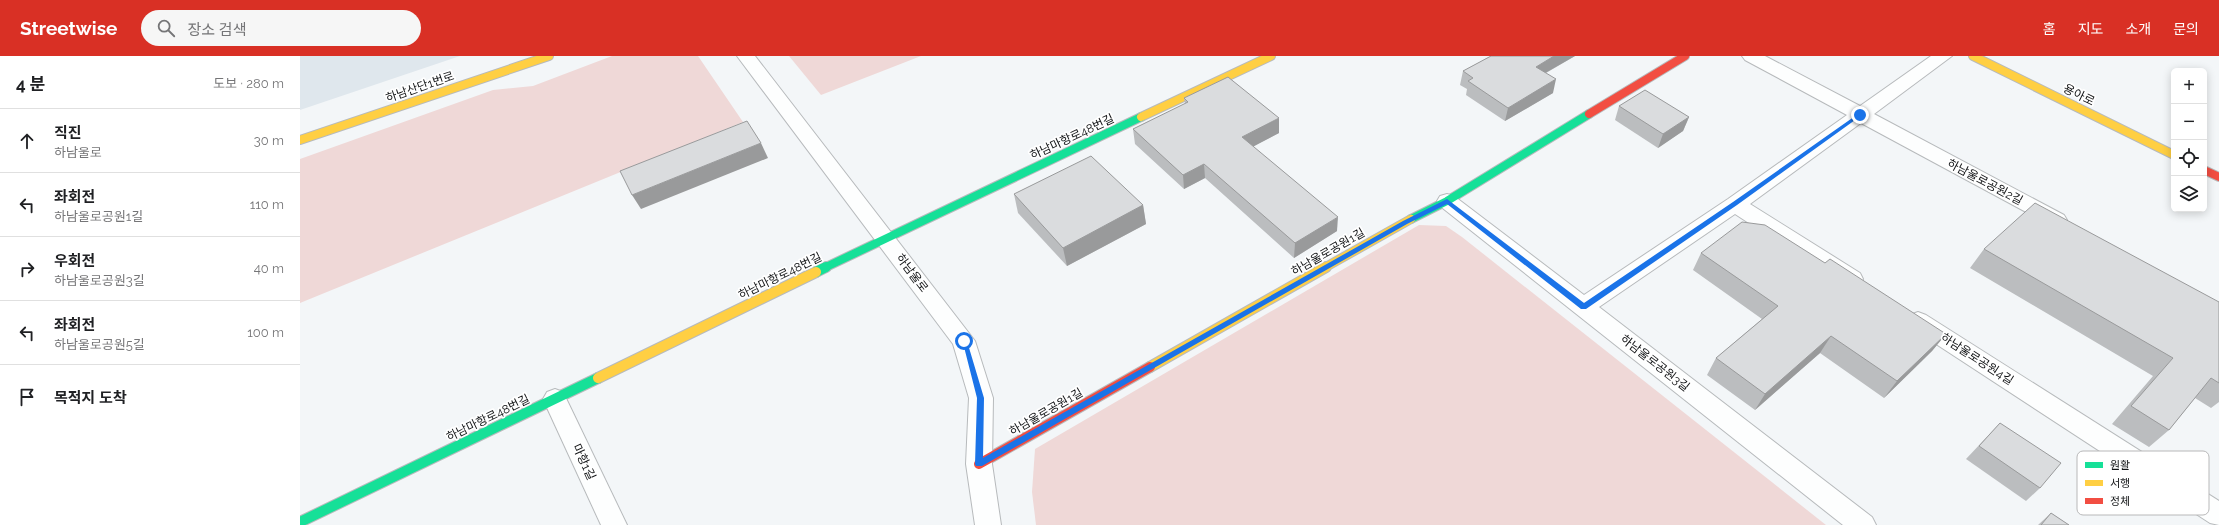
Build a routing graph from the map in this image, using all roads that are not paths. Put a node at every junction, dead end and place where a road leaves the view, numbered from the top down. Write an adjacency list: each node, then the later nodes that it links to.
1 (548, 56): 9 (street, 하남산단1번로)
2 (746, 56): 16 (street, 하남울로)
3 (1272, 56): 16 (street, 하남마항로48번길)
4 (1685, 56): 13 (street, 하남울로공원1길)
5 (1752, 56): 8 (street, 하남울로공원2길)
6 (1943, 56): 8 (street)
7 (1973, 56): 10 (street, 용아로)
8 (1860, 115): 14 (street); 15 (street, 하남울로공원2길)
9 (300, 140)
10 (2171, 154)
11 (2207, 171): 12 (street)
12 (2219, 177)
13 (1447, 202): 18 (street, 하남울로공원3길); 22 (street, 하남울로공원1길)
14 (1735, 204): 17 (street); 18 (street)
15 (2071, 228)
16 (886, 238): 20 (street, 하남마항로48번길); 22 (street, 하남울로)
17 (1870, 290)
18 (1584, 307): 28 (street, 하남울로공원3길)
19 (1903, 312): 21 (street, 하남울로공원4길)
20 (555, 400): 25 (street, 하남마항로48번길); 26 (street, 마항1길)
21 (2119, 451)
22 (979, 464): 27 (street, 하남울로)
23 (2209, 509): 24 (street, 하남울로공원4길)
24 (2219, 515)
25 (300, 522)
26 (614, 525)
27 (988, 525)
28 (1863, 525)

